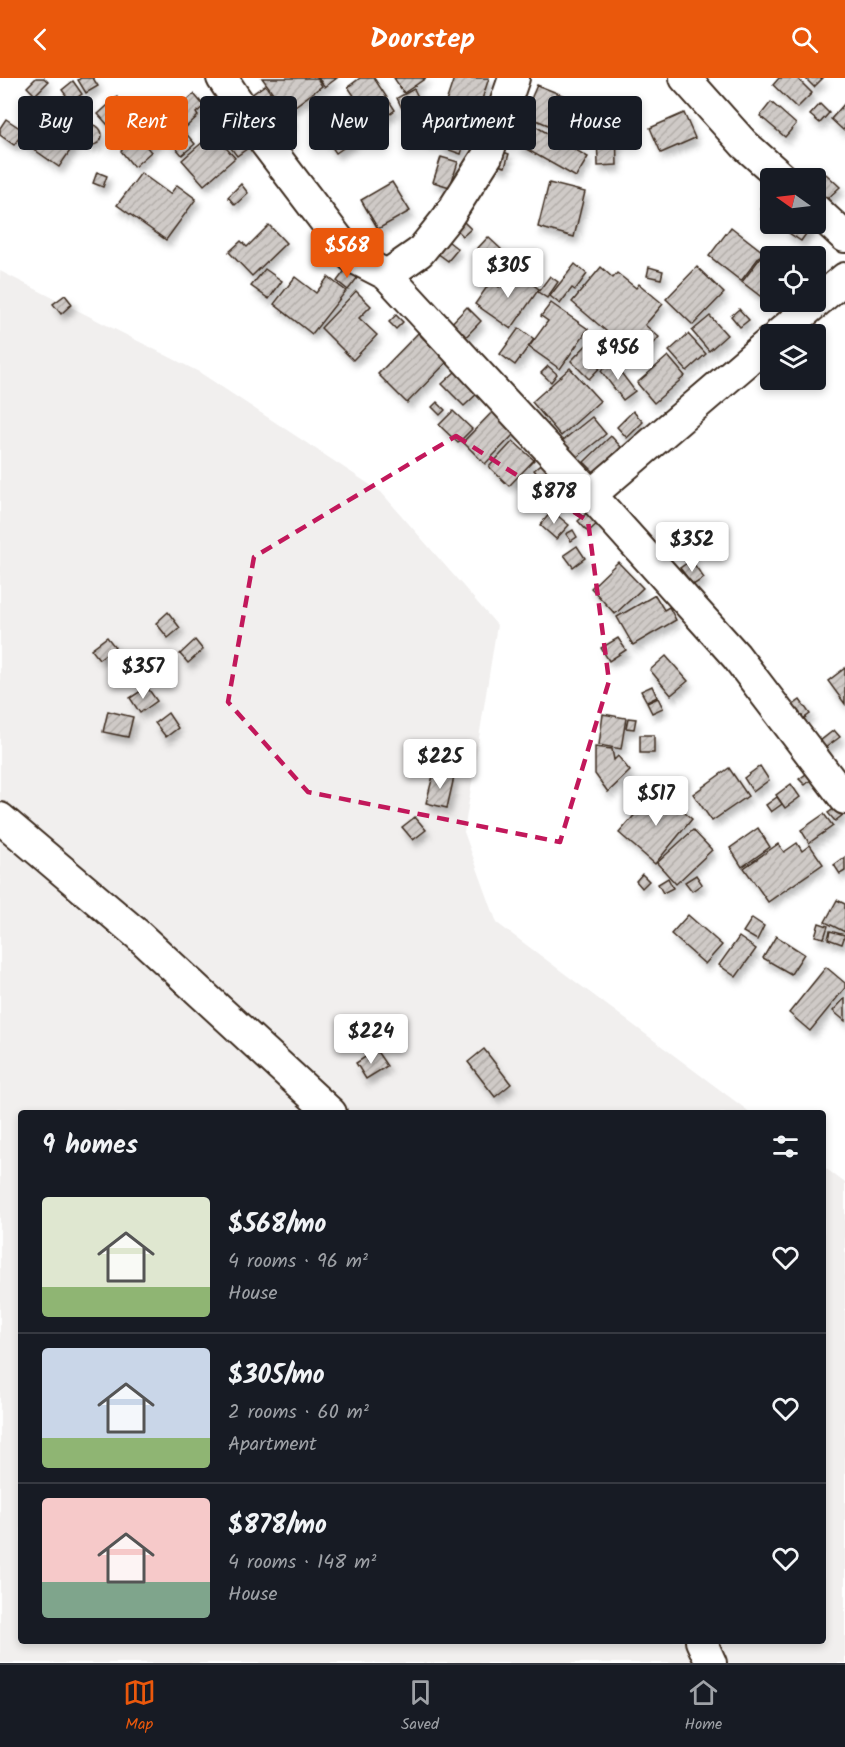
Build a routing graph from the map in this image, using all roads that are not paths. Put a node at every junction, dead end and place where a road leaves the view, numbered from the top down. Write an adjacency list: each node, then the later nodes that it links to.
1 (222, 78): 7 (street)
2 (514, 78): 7 (street)
3 (685, 78): 4 (street)
4 (771, 168)
5 (826, 219): 6 (street)
6 (845, 237)
7 (387, 275): 11 (street)
8 (845, 278): 9 (street)
9 (791, 324)
10 (760, 350): 11 (street)
11 (591, 495): 12 (street)
12 (845, 799)
13 (0, 818): 14 (street)
14 (328, 1110)
15 (702, 1644): 16 (street)
16 (711, 1663)

